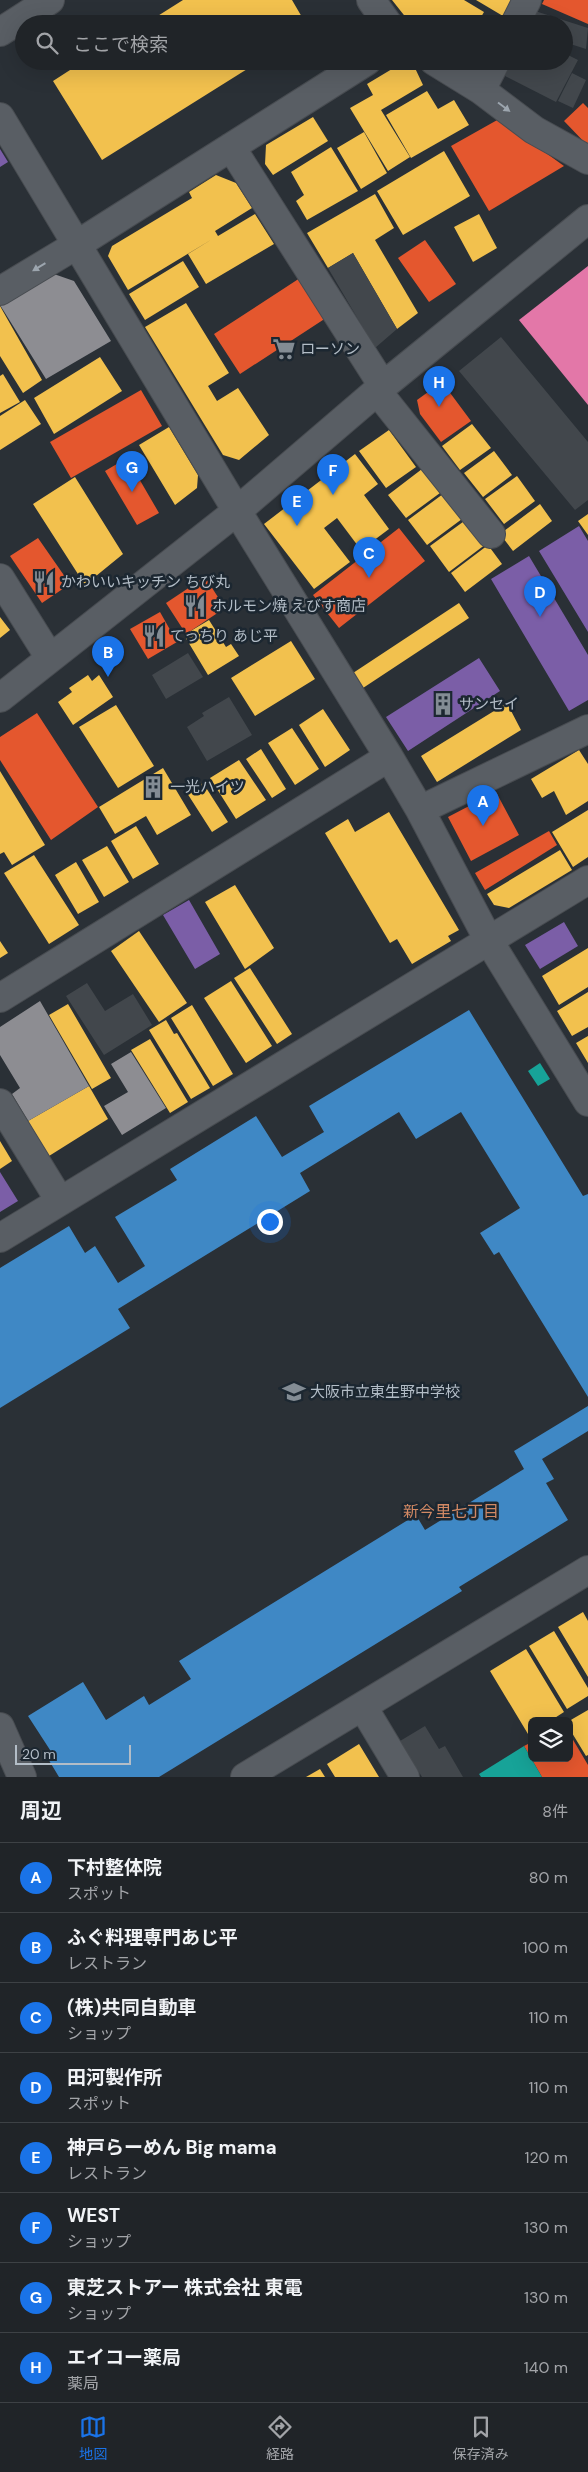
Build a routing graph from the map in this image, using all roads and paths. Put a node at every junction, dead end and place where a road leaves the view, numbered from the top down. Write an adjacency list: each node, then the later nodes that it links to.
1 (50, 0): 4 (street)
2 (371, 0): 5 (street)
3 (527, 0): 6 (street)
4 (27, 15)
5 (382, 15)
6 (520, 15)
7 (15, 22): 8 (street)
8 (0, 32)
9 (353, 70): 14 (street)
10 (449, 70): 12 (street)
11 (491, 70): 12 (street)
12 (481, 90): 15 (street, one-way to 15)
13 (0, 117): 17 (street)
14 (232, 147): 17 (street); 19 (street)
15 (588, 160)
16 (588, 219): 19 (street)
17 (78, 244): 18 (street, one-way to 18); 20 (street)
18 (0, 290)
19 (380, 388): 20 (street); 21 (street)
20 (237, 511): 23 (street); 26 (street)
21 (491, 534)
22 (0, 578): 23 (street)
23 (50, 658): 24 (street)
24 (0, 698)
25 (588, 729): 27 (street)
26 (389, 757): 27 (street); 30 (street)
27 (420, 810): 29 (street)
28 (588, 880): 29 (street)
29 (488, 941): 31 (street); 33 (street)
30 (0, 998)
31 (588, 1102)
32 (0, 1103): 33 (street)
33 (60, 1202): 34 (street)
34 (0, 1238)
35 (588, 1570): 36 (street)
36 (363, 1707): 39 (street); 40 (street)
37 (0, 1728): 38 (street)
38 (22, 1777)
39 (245, 1777)
40 (405, 1777)

